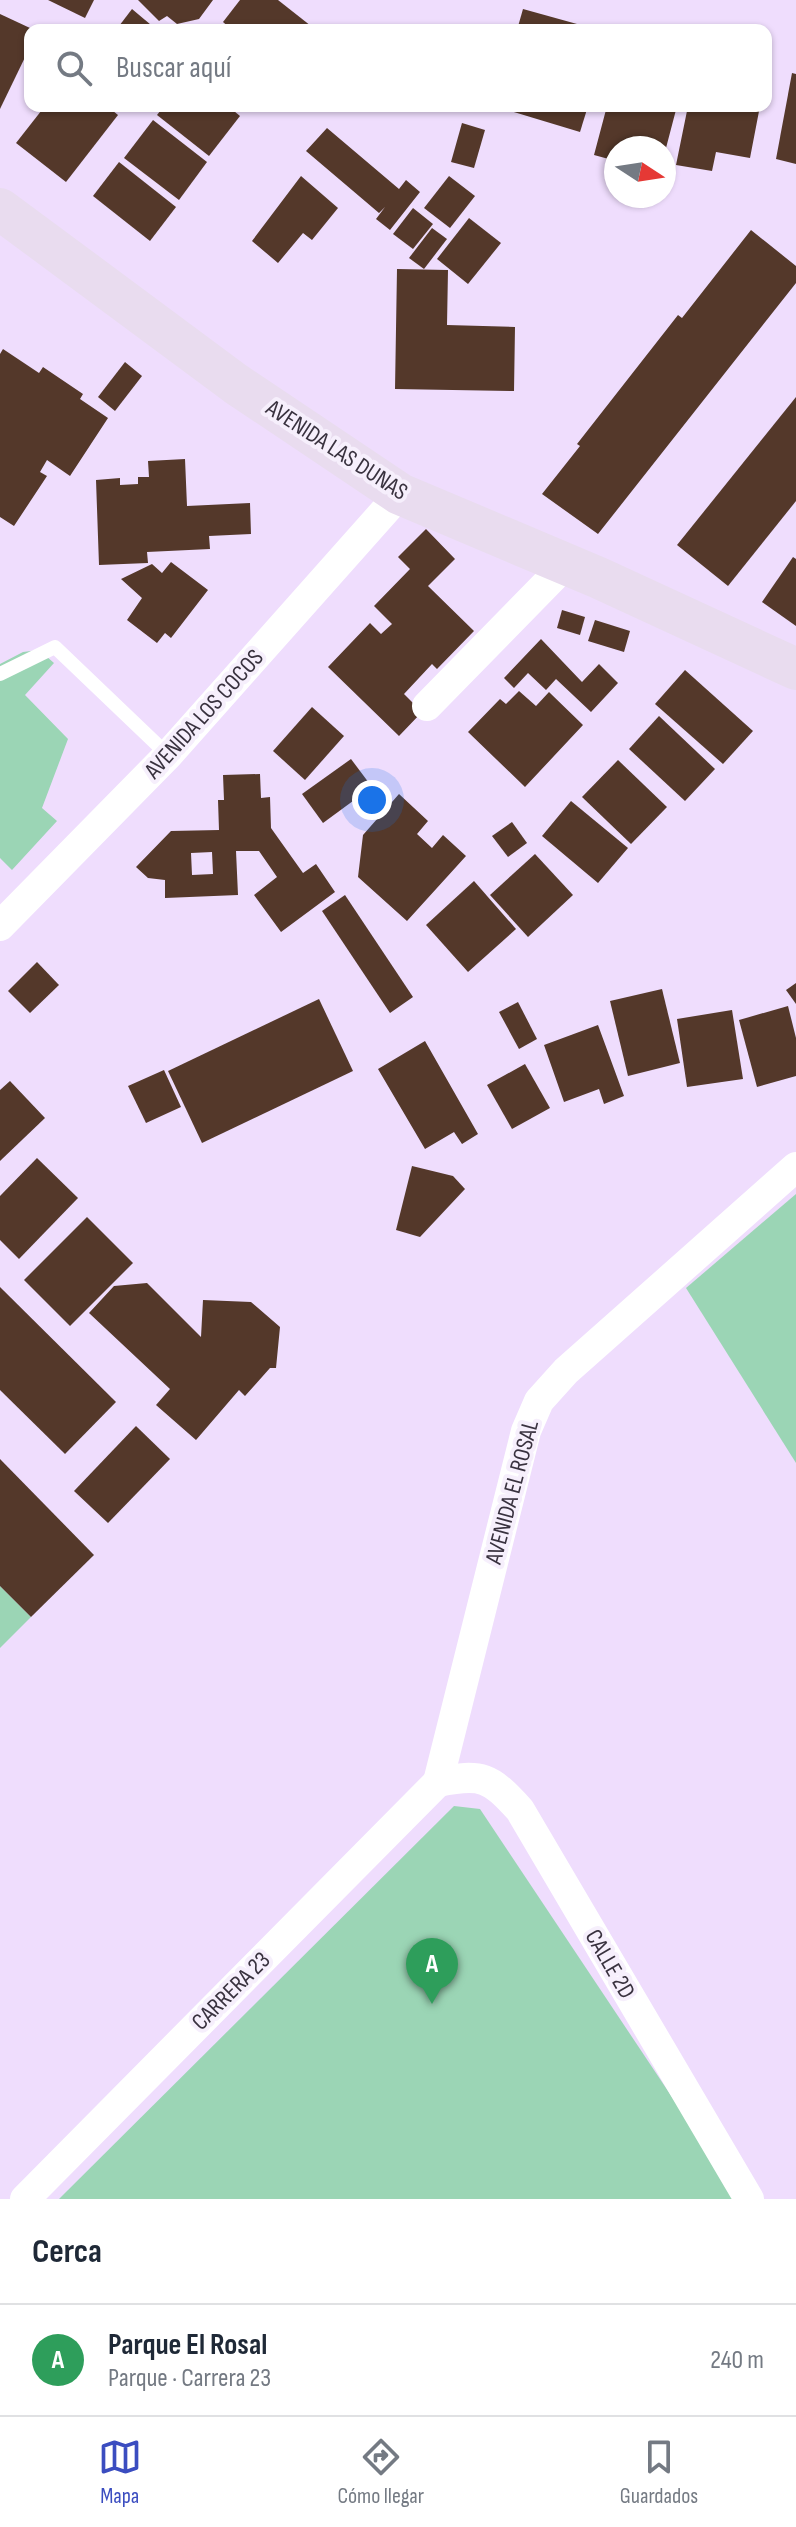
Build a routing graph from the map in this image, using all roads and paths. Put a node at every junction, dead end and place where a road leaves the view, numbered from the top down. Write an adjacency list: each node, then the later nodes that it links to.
1 (0, 209): 2 (street, AVENIDA LAS DUNAS)
2 (400, 494): 3 (street, AVENIDA LAS DUNAS); 7 (street, AVENIDA LOS COCOS)
3 (566, 564): 4 (street, AVENIDA LAS DUNAS); 6 (street)
4 (796, 669)
5 (0, 674): 7 (lane)
6 (427, 706)
7 (168, 755): 8 (street, AVENIDA LOS COCOS)
8 (0, 926)
9 (796, 1167): 10 (street, AVENIDA EL ROSAL)
10 (438, 1782): 11 (street, CARRERA 23); 12 (street, CALLE 2D)
11 (25, 2199)
12 (749, 2199)

